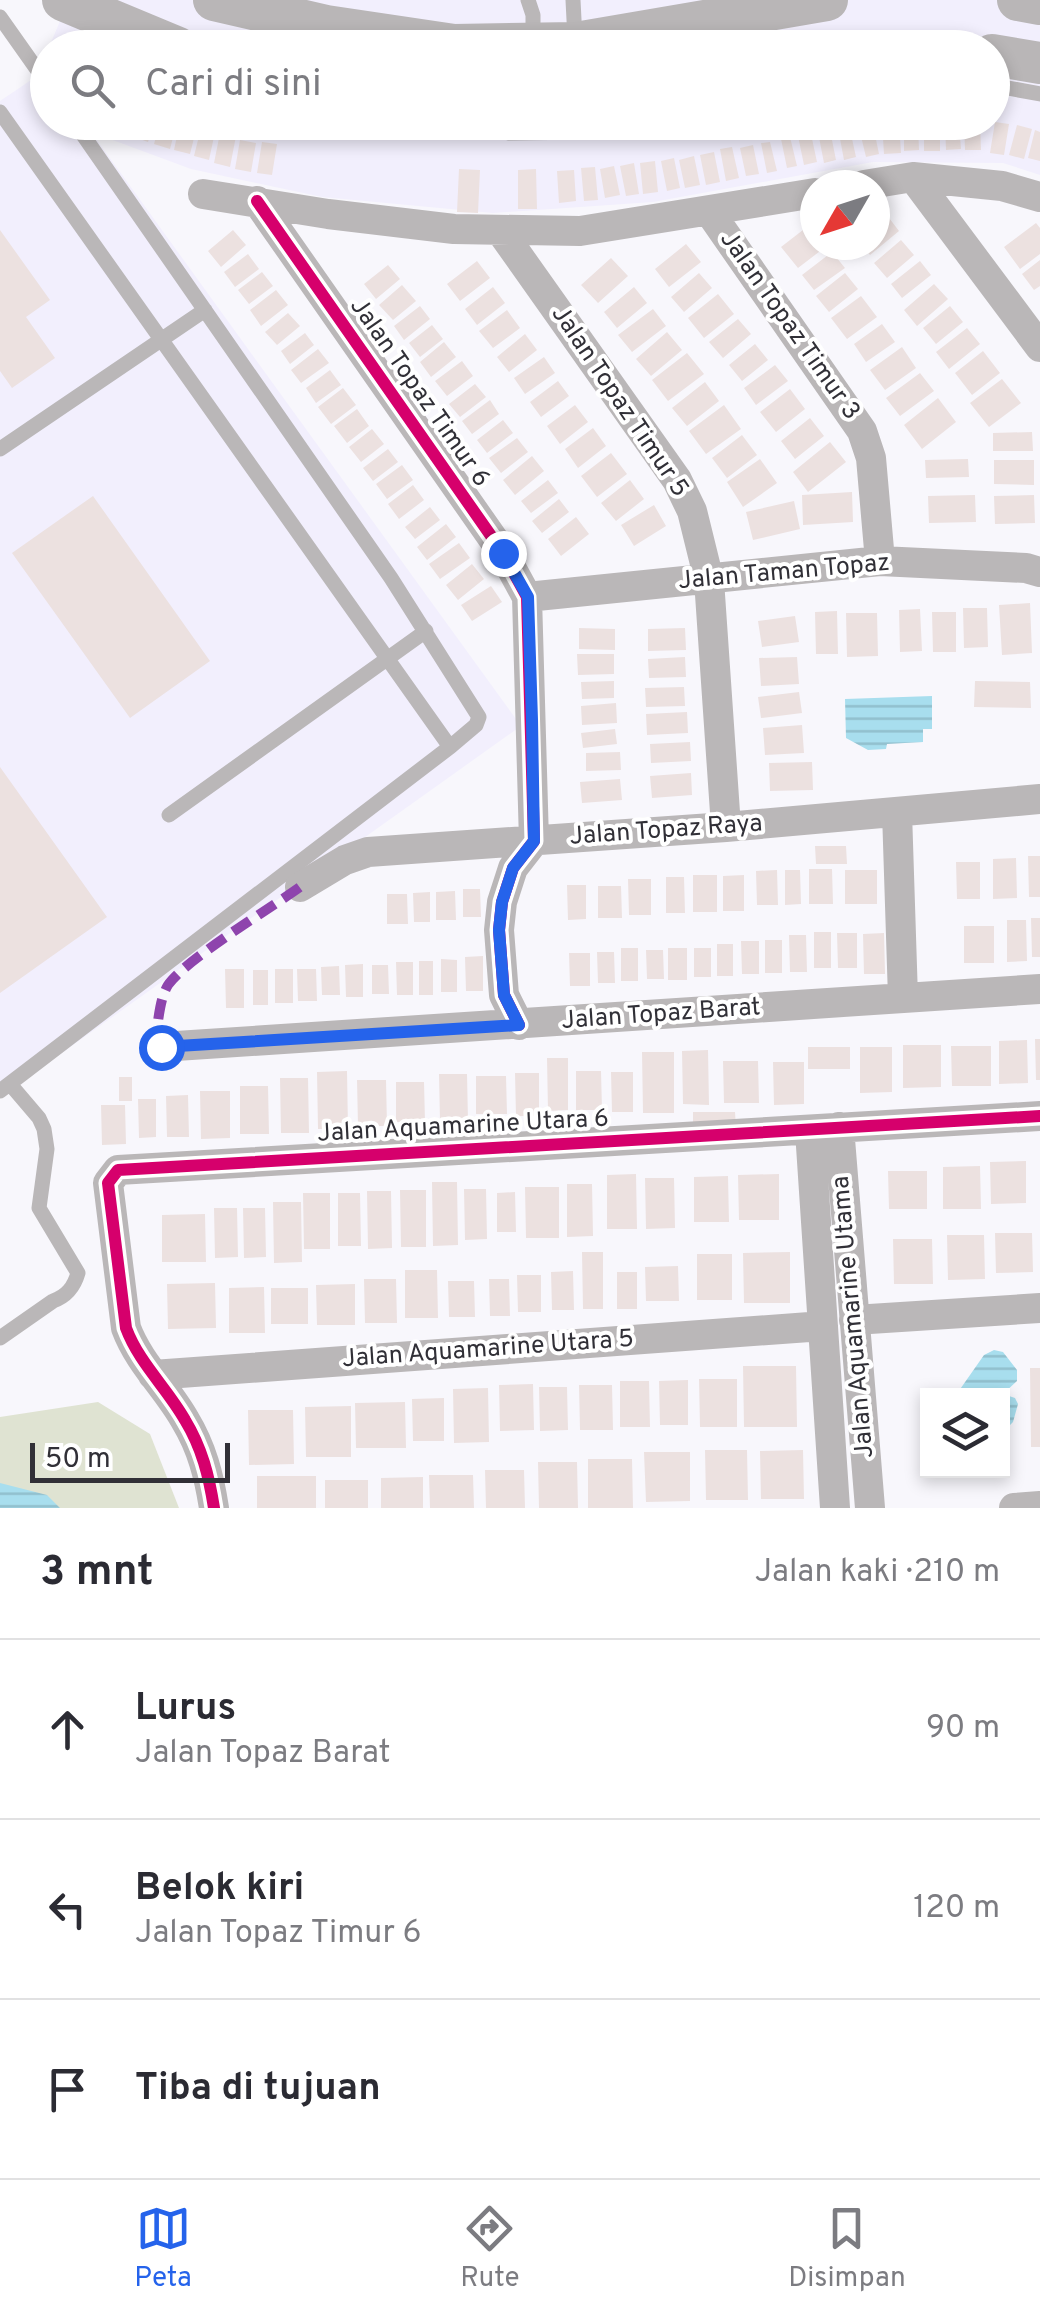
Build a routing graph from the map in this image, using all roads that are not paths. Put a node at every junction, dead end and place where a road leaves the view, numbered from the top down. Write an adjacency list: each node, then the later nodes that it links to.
1 (63, 0): 7 (main road)
2 (214, 0): 8 (main road)
3 (528, 0): 9 (lane)
4 (573, 0): 10 (lane)
5 (826, 0): 11 (main road)
6 (0, 17): 13 (lane)
7 (120, 30)
8 (383, 30)
9 (533, 30)
10 (575, 30)
11 (652, 30)
12 (1010, 59): 14 (main road)
13 (30, 60)
14 (1040, 63)
15 (1010, 88): 16 (lane)
16 (1040, 94)
17 (0, 112): 28 (lane)
18 (87, 140): 27 (lane)
19 (912, 177): 20 (street); 23 (street); 29 (street)
20 (890, 181)
21 (203, 194): 24 (street)
22 (800, 196): 25 (street)
23 (1040, 196)
24 (258, 200): 26 (street); 34 (street, Jalan Topaz Timur 6)
25 (709, 212): 26 (street); 31 (street, Jalan Topaz Timur 3)
26 (500, 230): 33 (street, Jalan Topaz Timur 5)
27 (205, 310): 28 (lane); 35 (lane)
28 (161, 340): 30 (lane); 36 (lane)
29 (1040, 346)
30 (0, 449)
31 (880, 560): 32 (street, Jalan Taman Topaz); 33 (street, Jalan Taman Topaz)
32 (1040, 572)
33 (709, 580): 34 (street, Jalan Taman Topaz); 41 (street, Jalan Topaz Timur 5)
34 (528, 597): 42 (street, Jalan Topaz Timur 6)
35 (426, 631): 36 (lane); 37 (lane)
36 (386, 659): 37 (lane); 40 (lane)
37 (450, 747): 48 (lane)
38 (1040, 800): 39 (street, Jalan Topaz Raya)
39 (897, 812): 41 (street, Jalan Topaz Raya); 45 (street)
40 (169, 815)
41 (726, 826): 42 (street, Jalan Topaz Raya)
42 (534, 841): 43 (street, Jalan Topaz Raya); 46 (street)
43 (300, 887)
44 (1040, 989): 45 (street, Jalan Topaz Barat)
45 (903, 998): 46 (street, Jalan Topaz Barat)
46 (519, 1025): 47 (street, Jalan Topaz Barat)
47 (161, 1047)
48 (5, 1087): 54 (lane)
49 (1040, 1116): 50 (street, Jalan Aquamarine Utara 6)
50 (824, 1129): 52 (street, Jalan Aquamarine Utama); 53 (street, Jalan Aquamarine Utama); 55 (street, Jalan Aquamarine Utara 6)
51 (1040, 1308): 52 (street)
52 (854, 1320): 59 (street, Jalan Aquamarine Utama)
53 (823, 1326): 55 (street, Jalan Aquamarine Utara 5); 58 (street, Jalan Aquamarine Utama)
54 (0, 1338)
55 (153, 1375): 57 (street)
56 (1040, 1506): 60 (street)
57 (214, 1508)
58 (835, 1508)
59 (870, 1508)
60 (1014, 1508)

